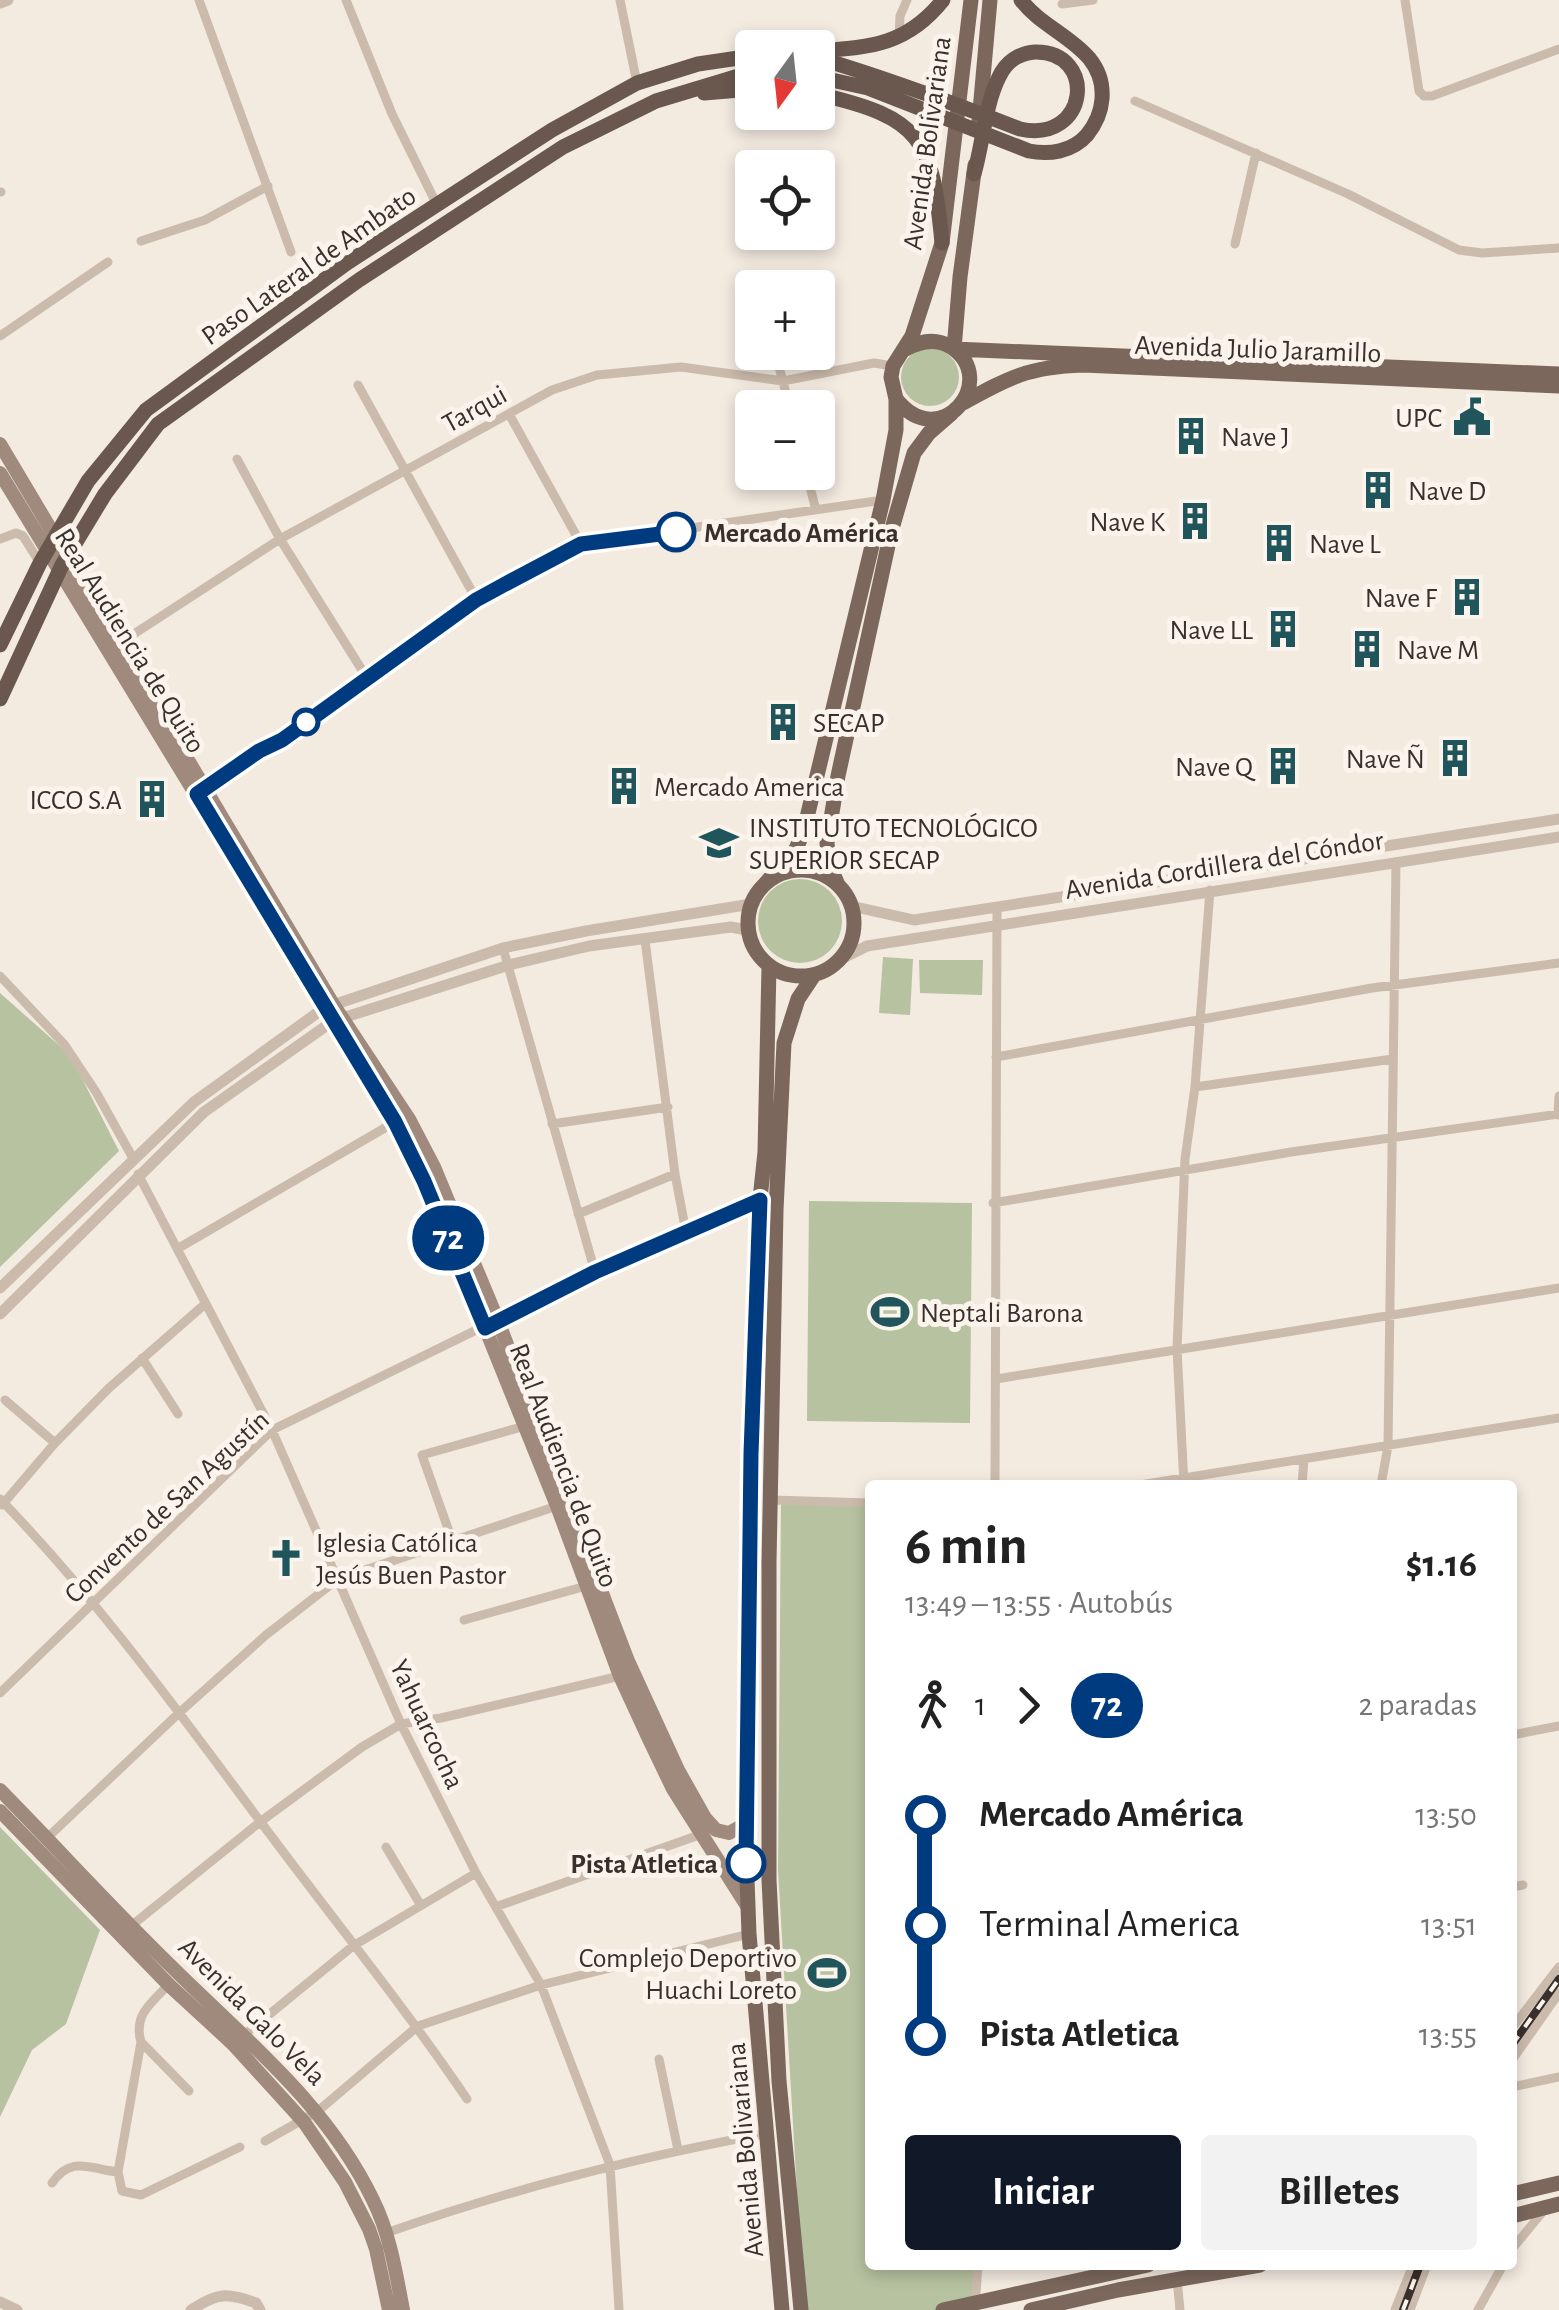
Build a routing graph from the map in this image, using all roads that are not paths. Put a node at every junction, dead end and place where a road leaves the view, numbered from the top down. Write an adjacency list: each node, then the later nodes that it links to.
1 (8, 0): 12 (street)
2 (198, 0): 33 (street)
3 (346, 0): 34 (street)
4 (620, 0): 21 (street)
5 (907, 0): 14 (street)
6 (943, 0): 14 (highway)
7 (971, 0): 36 (main road, Avenida Bolivariana)
8 (990, 0): 31 (main road, Avenida Bolivariana)
9 (1021, 0): 20 (highway)
10 (1093, 0): 13 (street)
11 (1405, 0): 15 (street)
12 (0, 3)
13 (1062, 4)
14 (899, 38): 16 (highway)
15 (1559, 49)
16 (835, 52)
17 (735, 59): 21 (highway, Paso Lateral de Ambato)
18 (835, 60): 26 (highway)
19 (735, 77): 24 (highway)
20 (835, 81)
21 (637, 83): 34 (highway, Paso Lateral de Ambato)
22 (735, 88): 24 (highway)
23 (835, 98): 36 (highway)
24 (656, 101): 70 (highway, Paso Lateral de Ambato)
25 (1135, 101): 30 (street)
26 (989, 116)
27 (989, 116): 28 (highway)
28 (989, 116)
29 (989, 116): 31 (highway)
30 (1256, 153): 37 (street); 38 (street)
31 (978, 157): 32 (highway)
32 (974, 174): 43 (main road, Avenida Bolivariana)
33 (268, 186): 35 (street); 39 (street)
34 (437, 205): 64 (highway, Paso Lateral de Ambato)
35 (140, 241)
36 (942, 243): 42 (main road, Avenida Bolivariana)
37 (1236, 244)
38 (1559, 248)
39 (291, 252)
40 (108, 262): 41 (street)
41 (0, 336)
42 (906, 349): 43 (main road); 44 (main road, Avenida Bolivariana)
43 (954, 350): 46 (main road, Avenida Julio Jaramillo); 52 (main road, Avenida Bolivariana)
44 (893, 366): 47 (street, Tarqui); 51 (main road)
45 (780, 370): 47 (street)
46 (1559, 374)
47 (783, 381): 50 (street); 53 (street, Tarqui)
48 (358, 385): 56 (street)
49 (1559, 386): 52 (main road, Avenida Julio Jaramillo)
50 (785, 390)
51 (896, 400): 52 (main road); 59 (main road)
52 (957, 408): 76 (main road)
53 (510, 414): 56 (street, Tarqui); 63 (street)
54 (0, 444): 57 (main road, Real Audiencia de Quito)
55 (238, 459): 62 (street)
56 (406, 470): 62 (street, Tarqui); 65 (street)
57 (7, 477): 66 (main road, Real Audiencia de Quito)
58 (811, 490): 60 (street)
59 (883, 500): 60 (street); 75 (main road)
60 (816, 510): 63 (street)
61 (0, 539): 64 (street)
62 (280, 539): 67 (street, Tarqui); 69 (street)
63 (581, 544): 65 (street)
64 (40, 563): 68 (highway, Paso Lateral de Ambato)
65 (476, 600): 69 (street)
66 (103, 629): 67 (main road, Real Audiencia de Quito); 71 (main road, Real Audiencia de Quito)
67 (120, 643): 71 (main road, Real Audiencia de Quito)
68 (0, 645)
69 (367, 678): 71 (street)
70 (0, 699)
71 (201, 791): 94 (main road, Real Audiencia de Quito)
72 (1559, 819): 80 (street, Avenida Cordillera del Cóndor)
73 (1559, 837): 74 (street, Avenida Cordillera del Cóndor)
74 (1396, 862): 77 (street, Avenida Cordillera del Cóndor); 92 (street)
75 (764, 884): 76 (main road); 78 (main road)
76 (838, 885): 79 (main road)
77 (1210, 890): 81 (street, Avenida Cordillera del Cóndor); 95 (street)
78 (751, 904): 82 (main road); 84 (street)
79 (851, 906): 80 (street, Avenida Cordillera del Cóndor); 85 (main road)
80 (997, 909): 81 (street)
81 (996, 925): 85 (street, Avenida Cordillera del Cóndor); 96 (street)
82 (748, 930): 83 (street); 88 (main road)
83 (645, 940): 87 (street); 100 (street)
84 (503, 948): 87 (street); 91 (street)
85 (840, 959): 89 (main road)
86 (1559, 963): 92 (street)
87 (509, 964): 93 (street); 103 (street)
88 (769, 966): 89 (main road); 109 (main road, Avenida Bolivariana)
89 (814, 975): 137 (main road, Avenida Bolivariana)
90 (0, 976): 105 (street)
91 (411, 979): 93 (street); 94 (street)
92 (1394, 985): 95 (street); 97 (street)
93 (417, 994): 94 (street)
94 (333, 1013): 102 (main road, Real Audiencia de Quito); 105 (street); 107 (street); 120 (main road, Real Audiencia de Quito)
95 (1199, 1022): 96 (street); 98 (street)
96 (996, 1057): 110 (street)
97 (1393, 1059): 98 (street); 104 (street)
98 (1194, 1087): 106 (street)
99 (1559, 1096): 101 (street)
100 (668, 1107): 103 (street); 108 (street)
101 (1558, 1114): 104 (street)
102 (395, 1122): 113 (street); 120 (main road, Real Audiencia de Quito)
103 (552, 1124): 111 (street)
104 (1392, 1140): 106 (street); 119 (street)
105 (134, 1160): 115 (street)
106 (1185, 1169): 110 (street); 121 (street)
107 (138, 1174): 113 (street, Yahuarcocha); 118 (street)
108 (674, 1174): 111 (street); 112 (street)
109 (760, 1200): 112 (street, Convento de San Agustín); 155 (main road, Avenida Bolivariana)
110 (993, 1203): 123 (street)
111 (578, 1214): 114 (street)
112 (686, 1232): 114 (street, Convento de San Agustín)
113 (177, 1249): 117 (street, Yahuarcocha)
114 (595, 1272): 120 (street, Convento de San Agustín)
115 (0, 1288)
116 (1559, 1288): 119 (street)
117 (205, 1304): 122 (street); 128 (street, Yahuarcocha)
118 (0, 1314)
119 (1390, 1315): 121 (street); 130 (street)
120 (491, 1325): 127 (main road, Real Audiencia de Quito); 128 (street, Convento de San Agustín); 156 (main road, Real Audiencia de Quito)
121 (1177, 1349): 123 (street); 133 (street)
122 (142, 1358): 125 (street); 129 (street)
123 (996, 1378): 132 (street)
124 (4, 1400): 129 (street)
125 (178, 1414)
126 (1559, 1418): 130 (street)
127 (525, 1426): 140 (main road, Real Audiencia de Quito); 141 (street)
128 (272, 1430): 142 (street, Yahuarcocha); 144 (street, Convento de San Agustín)
129 (55, 1443): 138 (street)
130 (1388, 1446): 131 (street); 136 (street)
131 (1304, 1459): 134 (street); 135 (street)
132 (994, 1480)
133 (1184, 1480)
134 (1194, 1480)
135 (1302, 1480)
136 (1382, 1480)
137 (772, 1500): 139 (street); 213 (main road, Avenida Bolivariana)
138 (1, 1503): 144 (street)
139 (865, 1503)
140 (557, 1506): 141 (street); 143 (main road, Real Audiencia de Quito)
141 (452, 1540): 142 (street)
142 (338, 1580): 148 (street); 149 (street, Yahuarcocha)
143 (586, 1586): 145 (street); 146 (main road, Real Audiencia de Quito)
144 (94, 1604): 147 (street, Convento de San Agustín); 148 (street)
145 (464, 1620)
146 (620, 1676): 149 (street); 156 (main road, Real Audiencia de Quito)
147 (0, 1693)
148 (180, 1712): 154 (street); 157 (street)
149 (401, 1724): 154 (street); 159 (street, Yahuarcocha)
150 (1559, 1726): 151 (street)
151 (1517, 1734)
152 (0, 1790): 157 (main road, Avenida Galo Vela)
153 (0, 1811): 167 (main road, Avenida Galo Vela)
154 (260, 1822): 163 (street); 165 (street)
155 (745, 1824): 156 (main road); 162 (main road, Avenida Bolivariana)
156 (707, 1830): 161 (street); 162 (main road, Real Audiencia de Quito)
157 (48, 1838): 163 (main road, Avenida Galo Vela)
158 (386, 1848): 160 (street)
159 (476, 1872): 160 (street); 161 (street, Yahuarcocha)
160 (420, 1904): 165 (street)
161 (498, 1906): 168 (street, Yahuarcocha)
162 (748, 1907): 164 (main road, Avenida Bolivariana)
163 (131, 1926): 167 (main road, Avenida Galo Vela)
164 (749, 1934): 168 (street); 182 (main road, Avenida Bolivariana)
165 (353, 1946): 171 (street); 172 (street)
166 (1559, 1966): 170 (street)
167 (174, 1980): 172 (main road, Avenida Galo Vela); 173 (street); 181 (main road, Avenida Galo Vela)
168 (541, 1985): 171 (street); 186 (street, Yahuarcocha)
169 (1559, 1992): 174 (street)
170 (1517, 2021)
171 (418, 2026): 179 (street); 180 (street)
172 (244, 2035): 180 (main road, Avenida Galo Vela)
173 (141, 2042): 178 (street); 187 (street)
174 (1517, 2053)
175 (659, 2059): 185 (street)
176 (1559, 2076): 177 (street)
177 (1517, 2086)
178 (190, 2091)
179 (467, 2099)
180 (318, 2112): 181 (street); 195 (main road, Avenida Galo Vela)
181 (304, 2122): 183 (street); 210 (main road, Avenida Galo Vela)
182 (769, 2133): 185 (street); 212 (main road, Avenida Bolivariana)
183 (264, 2140)
184 (240, 2146): 187 (street)
185 (678, 2150): 186 (street)
186 (610, 2165): 195 (street); 206 (street, Yahuarcocha)
187 (118, 2172): 188 (street)
188 (52, 2183)
189 (1517, 2183): 191 (main road)
190 (1559, 2183): 191 (main road)
191 (1536, 2189): 192 (main road)
192 (1517, 2193)
193 (1553, 2206): 194 (main road); 196 (street)
194 (1517, 2215)
195 (386, 2233): 211 (main road, Avenida Galo Vela)
196 (1517, 2244)
197 (978, 2270): 205 (street)
198 (1110, 2270): 205 (main road)
199 (1228, 2270): 203 (main road)
200 (1410, 2270): 217 (street)
201 (1425, 2270): 218 (street)
202 (1500, 2270): 219 (street)
203 (1177, 2278): 215 (main road); 216 (street)
204 (0, 2302): 207 (street)
205 (975, 2307): 214 (main road)
206 (620, 2309)
207 (17, 2310)
208 (190, 2310): 209 (street)
209 (260, 2310)
210 (389, 2310)
211 (403, 2310)
212 (782, 2310)
213 (801, 2310)
214 (942, 2310)
215 (1030, 2310)
216 (1180, 2310)
217 (1395, 2310)
218 (1410, 2310)
219 (1478, 2310)

